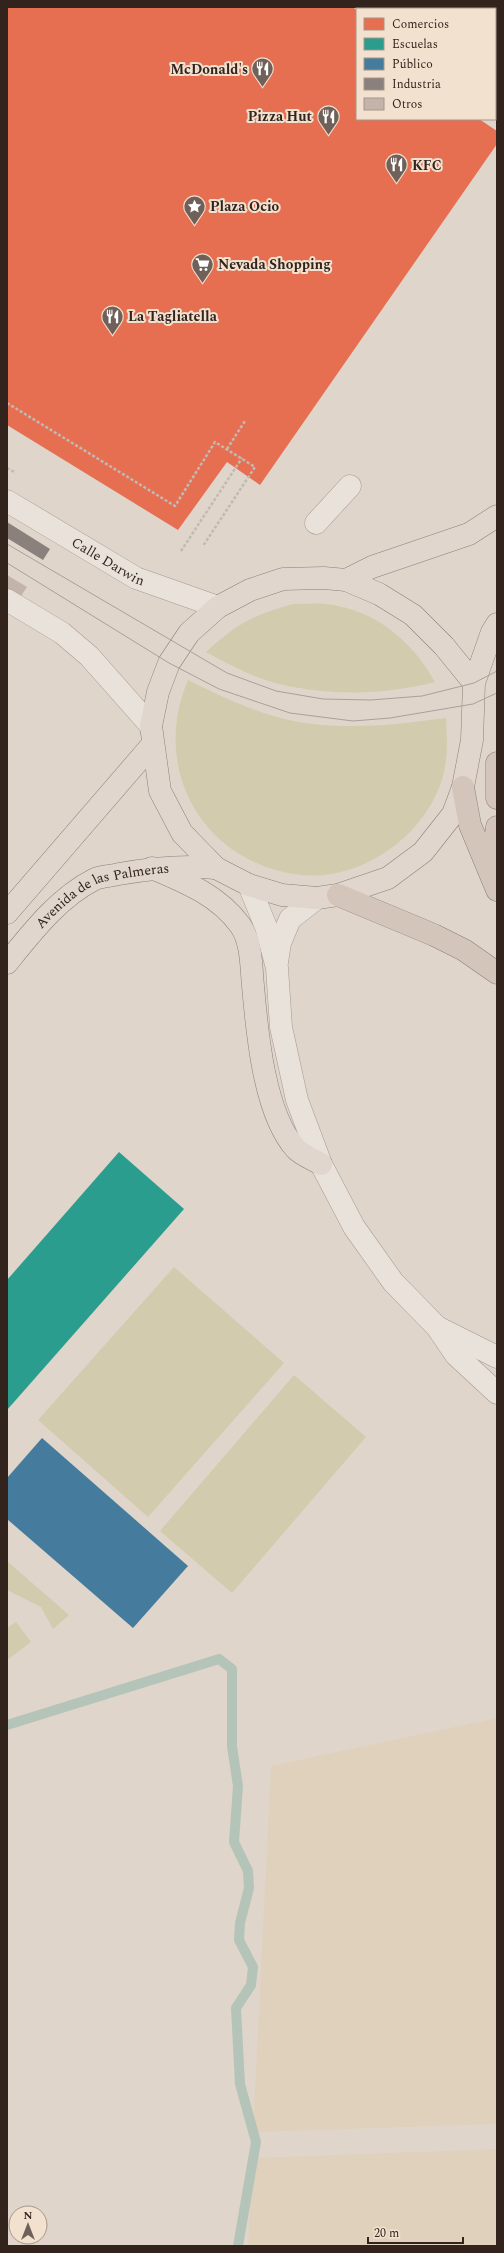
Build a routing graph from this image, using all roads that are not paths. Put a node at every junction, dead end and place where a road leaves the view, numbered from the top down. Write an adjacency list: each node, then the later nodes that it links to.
1 (350, 486): 4 (street)
2 (7, 501): 7 (street, Calle Darwin)
3 (497, 516): 5 (main road)
4 (316, 523)
5 (346, 580): 7 (main road); 9 (main road)
6 (7, 600): 10 (street)
7 (218, 607): 10 (main road)
8 (497, 624): 9 (main road)
9 (474, 683): 12 (main road)
10 (151, 735): 16 (main road); 20 (main road)
11 (497, 764): 13 (highway)
12 (463, 787): 17 (highway); 19 (main road)
13 (497, 798)
14 (497, 827): 17 (highway)
15 (152, 868): 16 (main road, Avenida de las Palmeras); 21 (main road, Avenida de las Palmeras); 24 (main road)
16 (216, 868): 18 (main road)
17 (494, 884)
18 (249, 885): 19 (main road); 22 (street)
19 (327, 896): 22 (street); 23 (highway)
20 (7, 913)
21 (7, 962)
22 (276, 968): 24 (street)
23 (497, 973)
24 (321, 1164): 25 (street)
25 (438, 1327): 26 (street); 27 (street)
26 (497, 1358)
27 (497, 1393)

